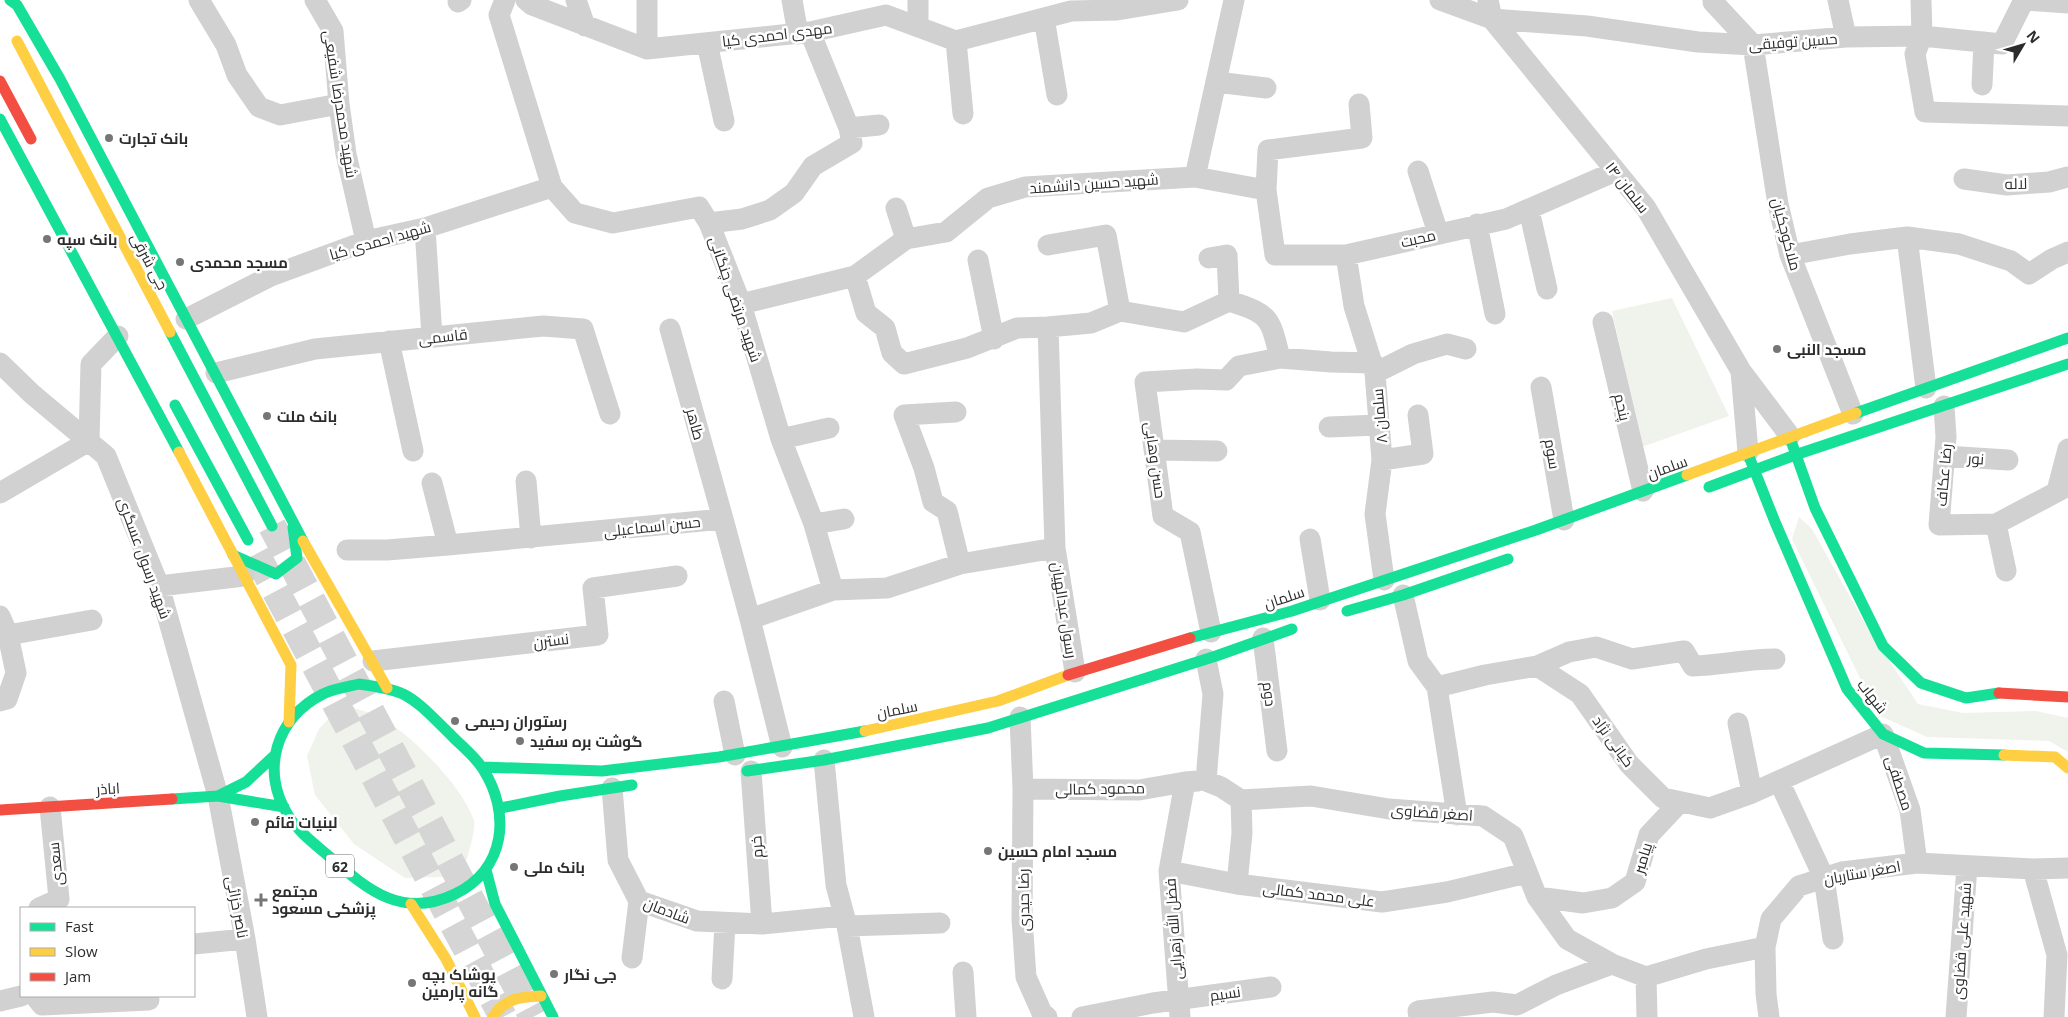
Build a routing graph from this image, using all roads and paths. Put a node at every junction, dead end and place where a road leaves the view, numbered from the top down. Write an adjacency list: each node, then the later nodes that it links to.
1 (199, 0): 37 (street)
2 (315, 0): 37 (street, شهید محمدرضا شفیعی)
3 (505, 0): 51 (street, شهید مرتضی چنگانی)
4 (526, 0): 21 (street, مهدی احمدی کیا)
5 (576, 0): 21 (street)
6 (647, 0): 31 (street)
7 (792, 0): 24 (street)
8 (918, 0): 23 (street)
9 (1178, 0): 17 (street)
10 (1234, 0): 33 (street)
11 (1440, 0): 19 (street)
12 (1713, 0): 30 (street)
13 (1838, 0): 26 (street)
14 (1921, 0): 25 (street)
15 (17, 2): 74 (main road)
16 (2068, 3): 28 (street, حسین توفیقی)
17 (1116, 5): 18 (street)
18 (1071, 6): 20 (street)
19 (1490, 10): 30 (street, حسین توفیقی); 47 (street, سلمان ۱۴)
20 (1044, 18): 27 (street); 36 (street)
21 (585, 26): 31 (street, مهدی احمدی کیا)
22 (9, 27): 128 (main road, جی شرقی)
23 (918, 27): 24 (street, مهدی احمدی کیا); 27 (street, مهدی احمدی کیا)
24 (804, 33): 29 (street, مهدی احمدی کیا); 44 (street)
25 (1922, 36): 26 (street, حسین توفیقی); 28 (street, حسین توفیقی); 40 (street)
26 (1846, 37): 30 (street, حسین توفیقی)
27 (956, 41): 39 (street)
28 (1984, 42): 34 (street)
29 (707, 43): 31 (street, مهدی احمدی کیا); 42 (street)
30 (1753, 45): 65 (street, ملاکوچکیان)
31 (647, 49)
32 (0, 81): 45 (main road)
33 (1216, 82): 35 (street); 48 (street)
34 (1982, 85)
35 (1266, 88)
36 (1057, 95)
37 (339, 104): 61 (street, شهید محمدرضا شفیعی)
38 (1359, 104): 52 (street)
39 (963, 114)
40 (2068, 116)
41 (0, 119): 78 (main road)
42 (724, 121)
43 (879, 125): 44 (street)
44 (850, 128): 55 (street)
45 (36, 148)
46 (1418, 171): 58 (street)
47 (1616, 171): 54 (street, محبت); 88 (street, سلمان ۱۴)
48 (1195, 177): 52 (street, شهید حسین دانشمند); 60 (street, شهید حسین دانشمند)
49 (2068, 177): 50 (street, لاله)
50 (1964, 179)
51 (552, 187): 55 (street, شهید مرتضی چنگانی); 57 (street, شهید احمدی کیا)
52 (1266, 190): 64 (street, محبت)
53 (896, 208): 60 (street)
54 (1529, 210): 56 (street, محبت); 69 (street)
55 (709, 223): 71 (street, شهید مرتضی چنگانی)
56 (1477, 224): 58 (street, محبت); 73 (street)
57 (425, 228): 61 (street, شهید احمدی کیا); 79 (street)
58 (1438, 233): 64 (street, محبت)
59 (1906, 237): 63 (street); 65 (street); 91 (street)
60 (906, 239): 68 (street, شهید حسین دانشمند)
61 (366, 241): 74 (street, شهید احمدی کیا)
62 (1048, 245): 72 (street)
63 (2068, 252)
64 (1346, 255): 87 (street, سلمان ۸)
65 (1790, 256): 96 (street, ملاکوچکیان)
66 (1209, 258): 70 (street)
67 (978, 260): 81 (street)
68 (855, 276): 71 (street, شهید حسین دانشمند); 81 (street)
69 (1547, 289)
70 (1229, 301): 72 (street); 84 (street)
71 (741, 304): 101 (street, شهید مرتضی چنگانی)
72 (1120, 311): 76 (street)
73 (1495, 314)
74 (186, 319): 89 (main road)
75 (1603, 322): 115 (street, پنجم)
76 (1048, 327): 81 (street); 133 (street, رسول عبدالهیان)
77 (670, 329): 121 (street, طاهر)
78 (118, 336): 102 (street); 135 (main road)
79 (432, 337): 82 (street, قاسمی); 95 (street, قاسمی)
80 (2068, 338): 91 (main road, سلمان)
81 (994, 339)
82 (388, 342): 89 (street, قاسمی); 106 (street)
83 (1466, 349): 87 (street)
84 (1280, 358): 87 (street); 105 (street, حسن وهابی)
85 (0, 363): 102 (street, شهید رسول عسگری)
86 (2068, 364): 93 (main road, سلمان)
87 (1374, 368): 98 (street, سلمان ۸)
88 (1741, 371): 103 (street, سلمان ۱۴); 111 (street, سلمان ۱۴)
89 (216, 373): 124 (main road)
90 (1541, 387): 123 (street, سوم)
91 (1926, 388): 96 (main road, سلمان)
92 (168, 392): 131 (main road)
93 (1944, 406): 103 (main road, سلمان); 108 (street, رضا عکاف)
94 (956, 412): 137 (street)
95 (610, 414)
96 (1853, 414): 103 (main road, سلمان)
97 (1418, 415): 109 (street)
98 (1379, 425): 99 (street); 109 (street, سلمان ۸)
99 (1329, 427)
100 (828, 428): 101 (street)
101 (781, 439): 126 (street, شهید مرتضی چنگانی)
102 (89, 441): 117 (street); 142 (street, شهید رسول عسگری)
103 (1793, 446): 111 (main road, سلمان); 111 (main road, سلمان); 119 (main road)
104 (2068, 449): 114 (street)
105 (1155, 450): 107 (street); 151 (street, حسن وهابی)
106 (413, 451)
107 (1217, 451)
108 (1945, 456): 110 (street, نور); 127 (street, رضا عکاف)
109 (1382, 460): 141 (street, سلمان ۸)
110 (2008, 460)
111 (1751, 461): 115 (main road, سلمان); 116 (main road, سلمان); 125 (main road, شهاب)
112 (526, 481): 129 (street)
113 (432, 483): 132 (street)
114 (2063, 488): 127 (street, رضا عکاف)
115 (1643, 491): 123 (main road, سلمان)
116 (1697, 491)
117 (0, 493)
118 (1803, 501): 119 (main road)
119 (1815, 508): 159 (main road)
120 (1779, 510): 125 (main road)
121 (723, 519): 129 (street, حسن اسماعیلی); 146 (street, حسن اسماعیلی)
122 (844, 519): 126 (street)
123 (1564, 520): 141 (main road, سلمان)
124 (292, 522): 135 (main road); 154 (main road)
125 (1775, 522): 165 (main road, شهاب)
126 (814, 524): 143 (street, شهید مرتضی چنگانی)
127 (1996, 524): 138 (street)
128 (272, 526)
129 (531, 538): 132 (street, حسن اسماعیلی)
130 (1310, 539): 145 (street)
131 (248, 540)
132 (448, 545): 134 (street, حسن اسماعیلی)
133 (1055, 548): 137 (street); 156 (street, رسول عبدالهیان)
134 (346, 550)
135 (233, 555): 139 (main road)
136 (1520, 555): 144 (main road, سلمان)
137 (960, 564): 143 (street)
138 (2006, 571)
139 (244, 576): 142 (street); 163 (main road)
140 (677, 576): 154 (street, نسترن)
141 (1384, 580): 145 (main road, سلمان)
142 (159, 586): 179 (street, شهید رسول عسگری)
143 (833, 590): 146 (street)
144 (1403, 595): 145 (main road, سلمان); 157 (street)
145 (1326, 608): 150 (main road, سلمان)
146 (750, 619): 166 (street, حسن اسماعیلی)
147 (92, 620): 149 (street)
148 (1307, 624): 150 (main road, سلمان)
149 (4, 625): 160 (street)
150 (1262, 629): 151 (main road, سلمان); 152 (main road, سلمان); 167 (street, دوم)
151 (1211, 632): 156 (main road, سلمان)
152 (1206, 659): 162 (main road, سلمان); 173 (street)
153 (1775, 659): 155 (street)
154 (373, 661): 158 (main road)
155 (1538, 666): 157 (street); 181 (street, کیانی نژاد)
156 (1075, 672): 166 (main road, سلمان)
157 (1437, 687): 186 (street)
158 (387, 688): 163 (main road, 62); 171 (main road, 62)
159 (2068, 697)
160 (0, 701)
161 (724, 701): 170 (street, خرم)
162 (1020, 717): 169 (main road, سلمان); 177 (street, رضا حیدری)
163 (289, 722): 168 (main road, 62)
164 (1738, 724): 178 (street)
165 (1884, 734): 172 (main road, شهاب); 174 (street, کیانی نژاد); 187 (street, مصطفی)
166 (782, 747): 170 (main road, سلمان)
167 (1277, 750)
168 (275, 755): 179 (main road, اباذر); 183 (main road, 62)
169 (824, 760): 170 (main road, سلمان); 200 (street)
170 (739, 766): 171 (main road, سلمان); 203 (street, خرم)
171 (483, 767): 184 (main road, 62)
172 (2068, 768)
173 (1196, 781): 177 (street, محمود کمالی); 180 (street); 192 (street, فضل الله زهرایی)
174 (1779, 781): 178 (street, کیانی نژاد); 194 (street)
175 (640, 784): 176 (main road)
176 (612, 788): 184 (main road); 197 (street, شادمان)
177 (1023, 789): 228 (street, رضا حیدری)
178 (1752, 793): 181 (street, کیانی نژاد)
179 (218, 796): 182 (main road, اباذر); 183 (main road, اباذر); 204 (street, ناصر خزائی)
180 (1241, 800): 186 (street, اصغر قضاوی); 195 (street)
181 (1680, 802): 196 (street, پیامبر)
182 (50, 807): 185 (main road, اباذر); 199 (street, سعدی)
183 (284, 807): 198 (main road, 62)
184 (501, 808): 191 (main road, 62)
185 (0, 810)
186 (1457, 814): 193 (street, اصغر قضاوی)
187 (1916, 863): 188 (street, اصغر ستاریان); 194 (street, اصغر ستاریان)
188 (1967, 866): 190 (street, اصغر ستاریان); 233 (street, شهید علی قضاوی)
189 (2068, 868): 190 (street, اصغر ستاریان)
190 (2033, 869): 234 (street)
191 (486, 870): 198 (main road, 62); 215 (main road)
192 (1169, 871): 195 (street, علی محمد کمالی); 219 (street, فضل الله زهرایی)
193 (1528, 873): 195 (street, علی محمد کمالی); 196 (street, اصغر قضاوی)
194 (1824, 878): 205 (street); 207 (street, اصغر ستاریان)
195 (1237, 884)
196 (1537, 897): 209 (street, اصغر قضاوی)
197 (639, 901): 201 (street, شادمان); 208 (street)
198 (411, 904): 223 (main road)
199 (41, 907)
200 (845, 921): 202 (street, شادمان); 203 (street, شادمان); 226 (street)
201 (725, 923): 203 (street, شادمان); 212 (street)
202 (940, 923)
203 (762, 924)
204 (245, 939): 206 (street); 222 (street, ناصر خزائی)
205 (1833, 939)
206 (195, 944)
207 (1765, 947): 211 (street); 232 (street, اصغر ستاریان)
208 (632, 958)
209 (1612, 964): 211 (street, اصغر قضاوی); 221 (street)
210 (963, 972): 227 (street)
211 (1646, 977): 231 (street)
212 (722, 979)
213 (1271, 987): 219 (street, نسیم)
214 (20, 996): 217 (street)
215 (541, 996): 224 (main road); 225 (main road)
216 (149, 1000): 220 (street)
217 (0, 1001)
218 (40, 1006): 220 (street)
219 (1179, 1008): 229 (street, نسیم)
220 (101, 1010)
221 (1517, 1011): 230 (street)
222 (257, 1017)
223 (475, 1017)
224 (493, 1017)
225 (553, 1017)
226 (864, 1017)
227 (966, 1017)
228 (1047, 1017)
229 (1082, 1017)
230 (1419, 1017)
231 (1647, 1017)
232 (1769, 1017)
233 (1956, 1017)
234 (2054, 1017)

